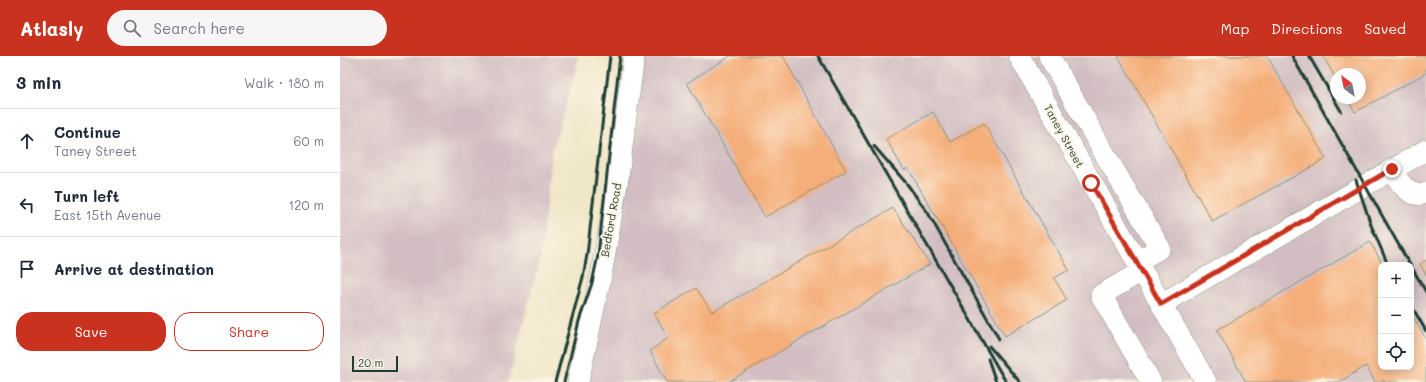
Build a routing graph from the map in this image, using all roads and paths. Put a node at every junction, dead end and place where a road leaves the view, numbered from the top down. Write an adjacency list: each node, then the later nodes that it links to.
1 (634, 56): 18 (street, Bedford Road)
2 (1019, 56): 4 (street, Taney Street)
3 (1052, 60): 4 (street); 5 (street)
4 (1031, 78): 6 (street, Taney Street)
5 (1064, 82): 6 (street); 7 (street)
6 (1042, 95): 8 (street, Taney Street)
7 (1076, 104): 8 (street); 11 (street)
8 (1054, 116): 12 (street, Taney Street)
9 (1426, 150): 10 (street)
10 (1392, 169): 14 (street); 17 (street)
11 (1114, 170): 12 (street); 13 (street)
12 (1091, 183): 15 (street, Taney Street)
13 (1127, 193): 15 (street); 16 (street)
14 (1426, 194)
15 (1105, 206): 16 (street, Taney Street)
16 (1140, 266): 17 (street, Taney Street); 19 (street)
17 (1161, 304): 20 (street, Taney Street)
18 (578, 382)
19 (1151, 382)
20 (1206, 382)

